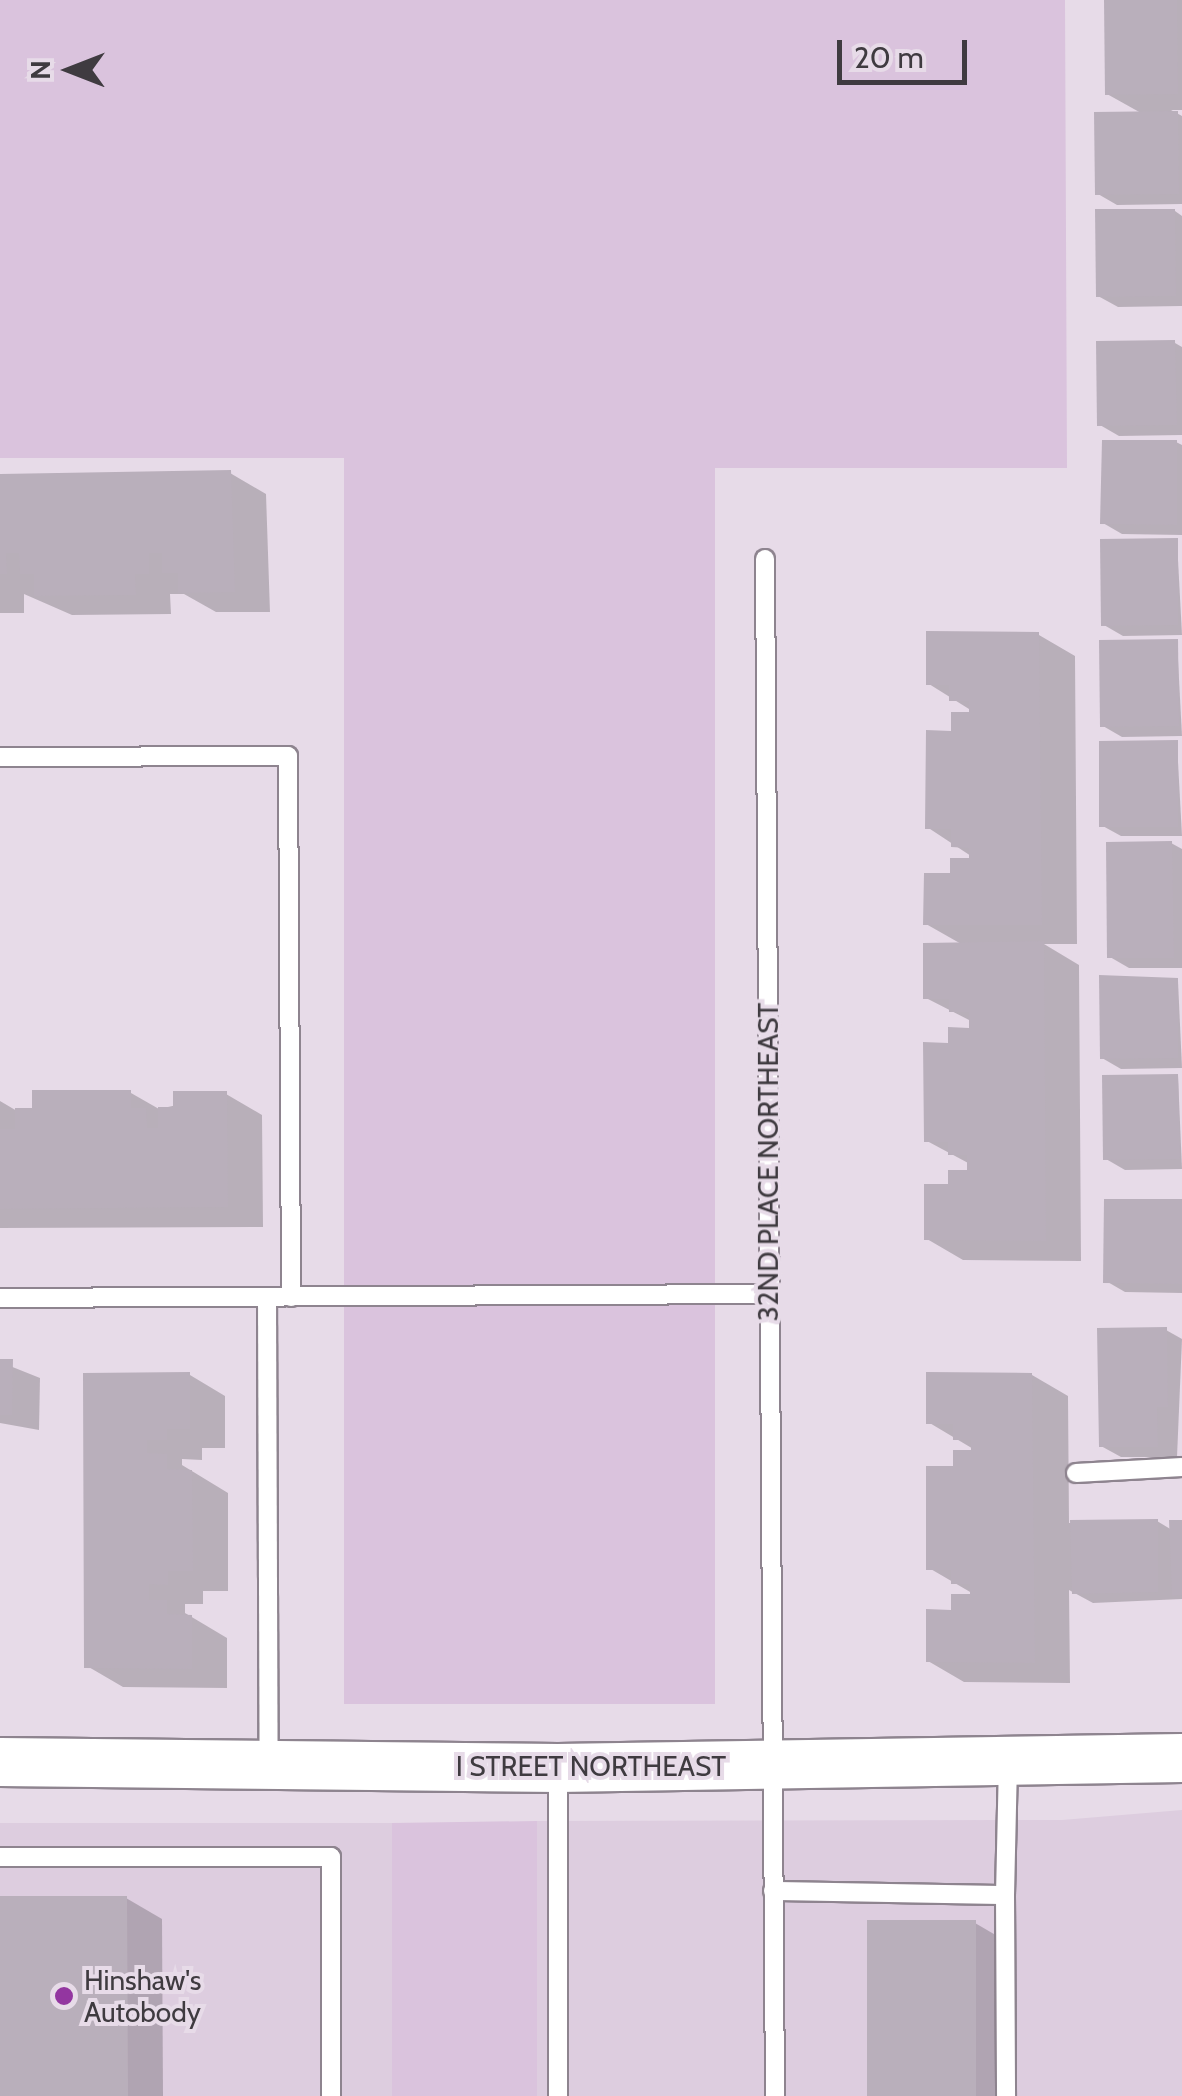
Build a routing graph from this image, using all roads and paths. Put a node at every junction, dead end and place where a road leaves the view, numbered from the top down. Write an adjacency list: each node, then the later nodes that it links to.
1 (765, 559): 3 (lane, 32ND PLACE NORTHEAST)
2 (0, 757): 5 (lane)
3 (769, 1294): 5 (lane); 13 (lane, 32ND PLACE NORTHEAST)
4 (267, 1297): 5 (lane); 6 (lane); 12 (lane)
5 (291, 1297)
6 (0, 1298)
7 (1182, 1467): 8 (lane)
8 (1076, 1472)
9 (1182, 1758): 11 (street, I STREET NORTHEAST)
10 (0, 1762): 12 (street, I STREET NORTHEAST)
11 (1008, 1763): 13 (street, I STREET NORTHEAST); 17 (lane)
12 (269, 1765): 14 (street, I STREET NORTHEAST)
13 (773, 1766): 14 (street, I STREET NORTHEAST); 16 (lane, 32ND PLACE NORTHEAST)
14 (558, 1768): 19 (lane)
15 (0, 1856): 18 (lane)
16 (773, 1891): 17 (lane); 20 (lane, 32ND PLACE NORTHEAST)
17 (1005, 1894): 21 (lane)
18 (330, 2096)
19 (558, 2096)
20 (776, 2096)
21 (1006, 2096)

